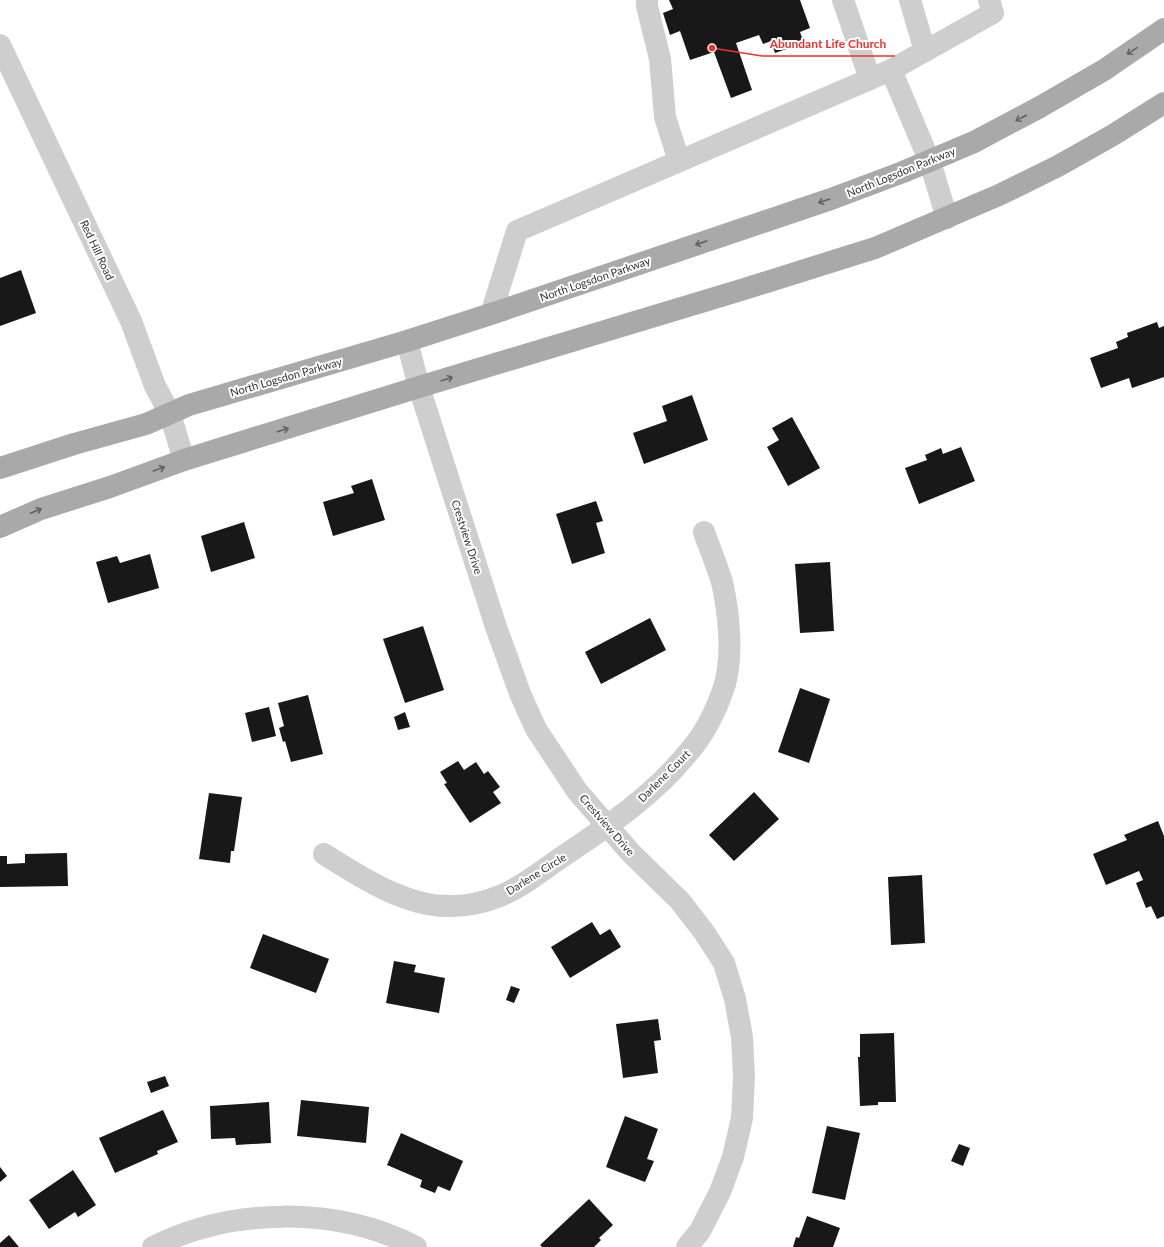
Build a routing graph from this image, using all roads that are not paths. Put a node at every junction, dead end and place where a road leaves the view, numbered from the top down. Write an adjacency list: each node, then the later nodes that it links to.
1 (647, 0): 11 (street)
2 (843, 0): 9 (street)
3 (910, 0): 7 (street)
4 (989, 0): 7 (street)
5 (1164, 29): 12 (main road, North Logsdon Parkway, one-way to 12)
6 (0, 45): 17 (street, Red Hill Road)
7 (926, 51): 8 (street)
8 (891, 70): 9 (street); 12 (street)
9 (870, 80): 11 (street)
10 (1164, 103): 13 (main road)
11 (679, 161): 14 (street)
12 (930, 162): 13 (street); 14 (main road, North Logsdon Parkway, one-way to 14)
13 (947, 218): 16 (main road, one-way to 13)
14 (491, 314): 15 (main road, North Logsdon Parkway)
15 (407, 341): 16 (street, Crestview Drive); 17 (main road, North Logsdon Parkway)
16 (419, 387): 18 (main road, one-way to 16); 22 (street, Crestview Drive)
17 (170, 414): 18 (street, Red Hill Road); 19 (main road, North Logsdon Parkway)
18 (184, 460): 20 (main road, one-way to 18)
19 (0, 468)
20 (0, 526)
21 (704, 532): 22 (street, Darlene Court)
22 (608, 826): 23 (street, Darlene Circle); 26 (street, Crestview Drive)
23 (324, 854)
24 (153, 1247): 25 (street)
25 (416, 1247)
26 (687, 1247)

